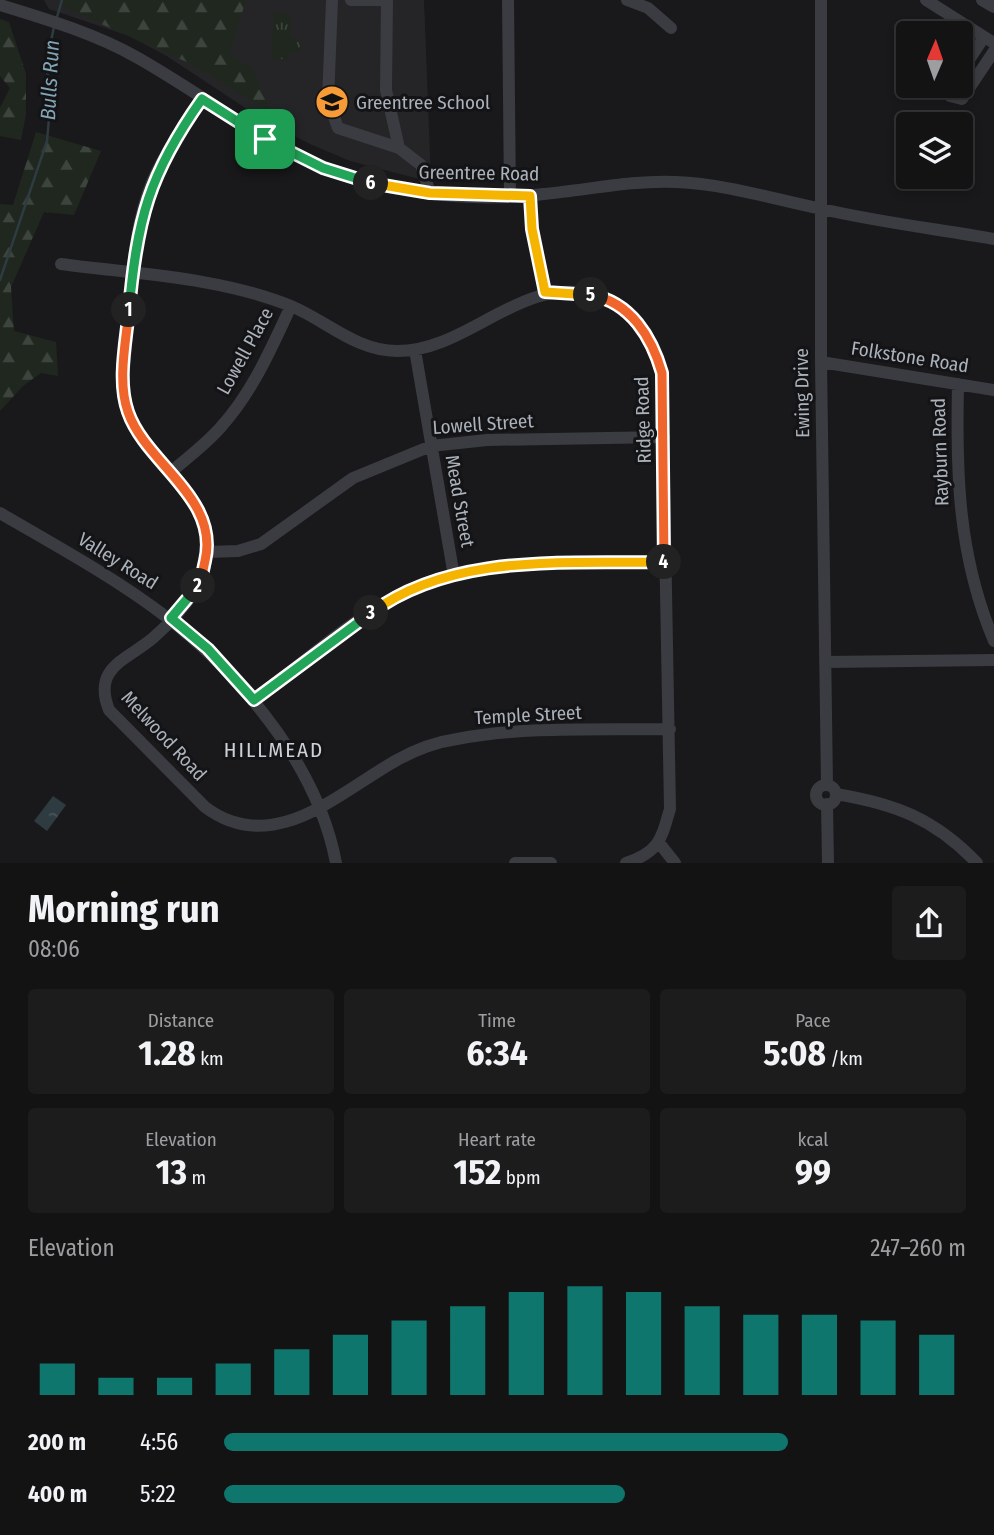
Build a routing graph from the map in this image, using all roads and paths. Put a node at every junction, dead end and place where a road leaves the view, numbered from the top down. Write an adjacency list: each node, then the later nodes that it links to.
1 (332, 0): 18 (street)
2 (351, 0): 3 (street)
3 (387, 0): 18 (street)
4 (508, 0): 21 (street)
5 (627, 0): 12 (street)
6 (821, 0): 22 (street, Ewing Drive)
7 (926, 0): 13 (street)
8 (982, 0): 11 (street)
9 (0, 5): 10 (street, Greentree Road)
10 (26, 6): 17 (street, Greentree Road)
11 (994, 7)
12 (671, 28)
13 (989, 40): 15 (street)
14 (994, 51): 16 (street)
15 (973, 58)
16 (973, 82)
17 (202, 99): 19 (street, Greentree Road); 25 (street, Melwood Road)
18 (399, 148): 19 (street)
19 (430, 193): 21 (street, Greentree Road)
20 (530, 196): 21 (street, Greentree Road); 22 (street, Greentree Road); 26 (street)
21 (510, 197)
22 (820, 209): 23 (street, Greentree Road); 29 (street, Ewing Drive)
23 (994, 239)
24 (61, 264): 25 (street, Ridge Road)
25 (132, 274): 27 (street, Ridge Road); 34 (street, Melwood Road)
26 (545, 292): 28 (street, Ridge Road); 32 (street, Ridge Road)
27 (291, 306): 28 (street, Ridge Road); 34 (street, Lowell Place)
28 (415, 350): 33 (street, Mead Street)
29 (821, 362): 30 (street, Folkstone Road); 42 (street, Ewing Drive)
30 (958, 384): 31 (street, Folkstone Road); 40 (street, Rayburn Road)
31 (994, 390)
32 (664, 437): 33 (street, Lowell Street); 37 (street, Ridge Road)
33 (431, 446): 36 (street, Lowell Street); 38 (street, Mead Street)
34 (171, 472): 36 (street, Melwood Road)
35 (0, 513): 39 (street, Valley Road)
36 (208, 552): 39 (street, Melwood Road)
37 (667, 562): 38 (street); 44 (street, Ridge Road)
38 (454, 576): 43 (street)
39 (171, 618): 43 (street, Valley Road); 47 (street, Melwood Road)
40 (994, 641)
41 (994, 660): 42 (street)
42 (825, 662): 45 (street, Ewing Drive)
43 (254, 700): 47 (street, Valley Road)
44 (670, 729): 47 (street, Temple Street); 48 (street, Ridge Road)
45 (830, 794): 46 (street); 54 (street, Ewing Drive); 55 (street)
46 (812, 795)
47 (322, 809): 49 (street, Valley Road)
48 (660, 844): 52 (street); 53 (street)
49 (336, 863)
50 (515, 863): 51 (street)
51 (551, 863)
52 (626, 863)
53 (675, 863)
54 (828, 863)
55 (977, 863)

